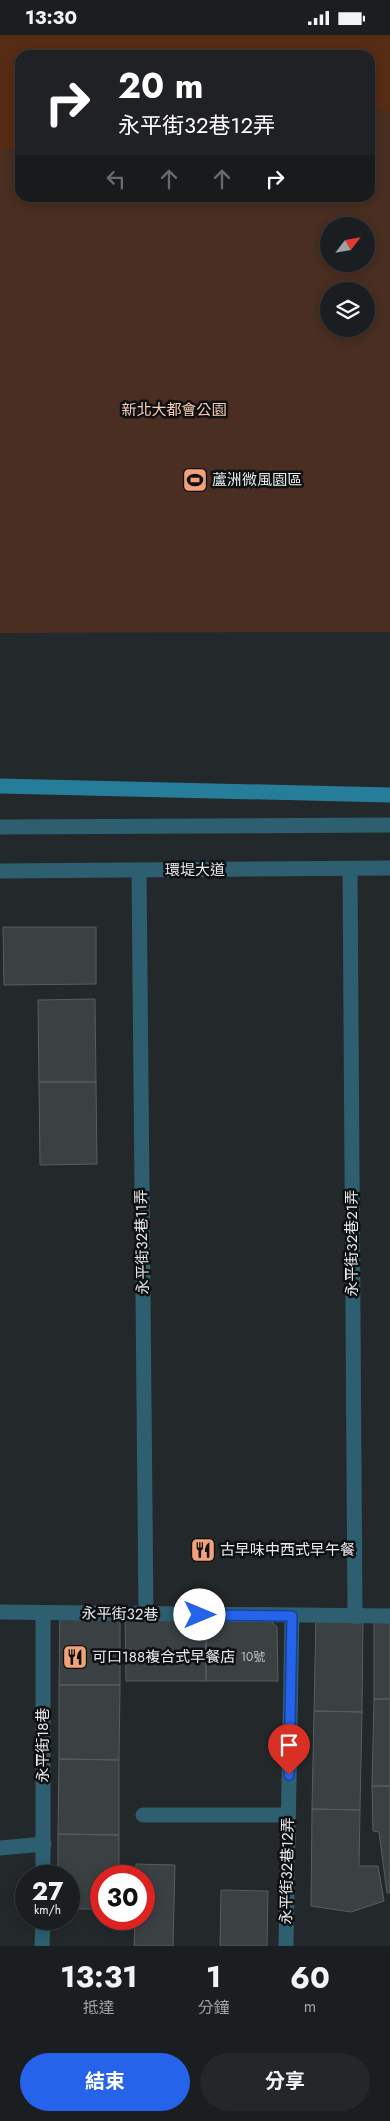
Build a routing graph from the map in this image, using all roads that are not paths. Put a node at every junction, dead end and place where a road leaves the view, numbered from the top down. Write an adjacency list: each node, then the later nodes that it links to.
1 (0, 786): 2 (main road)
2 (390, 795)
3 (390, 825): 4 (street)
4 (0, 827)
5 (390, 868): 6 (street, 環堤大道)
6 (350, 869): 7 (street, 環堤大道); 14 (street, 永平街32巷21弄)
7 (139, 870): 8 (street, 環堤大道); 11 (street, 永平街32巷11弄)
8 (0, 871)
9 (0, 1613): 10 (street, 永平街32巷)
10 (43, 1613): 11 (street, 永平街32巷); 17 (street, 永平街18巷)
11 (146, 1614): 12 (street, 永平街32巷)
12 (292, 1616): 14 (street, 永平街32巷); 16 (street, 永平街32巷12弄)
13 (390, 1616): 14 (street, 永平街32巷)
14 (355, 1617)
15 (143, 1815): 16 (street)
16 (288, 1815): 22 (street, 永平街32巷12弄)
17 (44, 1844): 18 (street); 19 (street, 永平街18巷)
18 (0, 1848)
19 (43, 1865)
20 (43, 1930): 21 (street)
21 (42, 1946)
22 (286, 1946)

